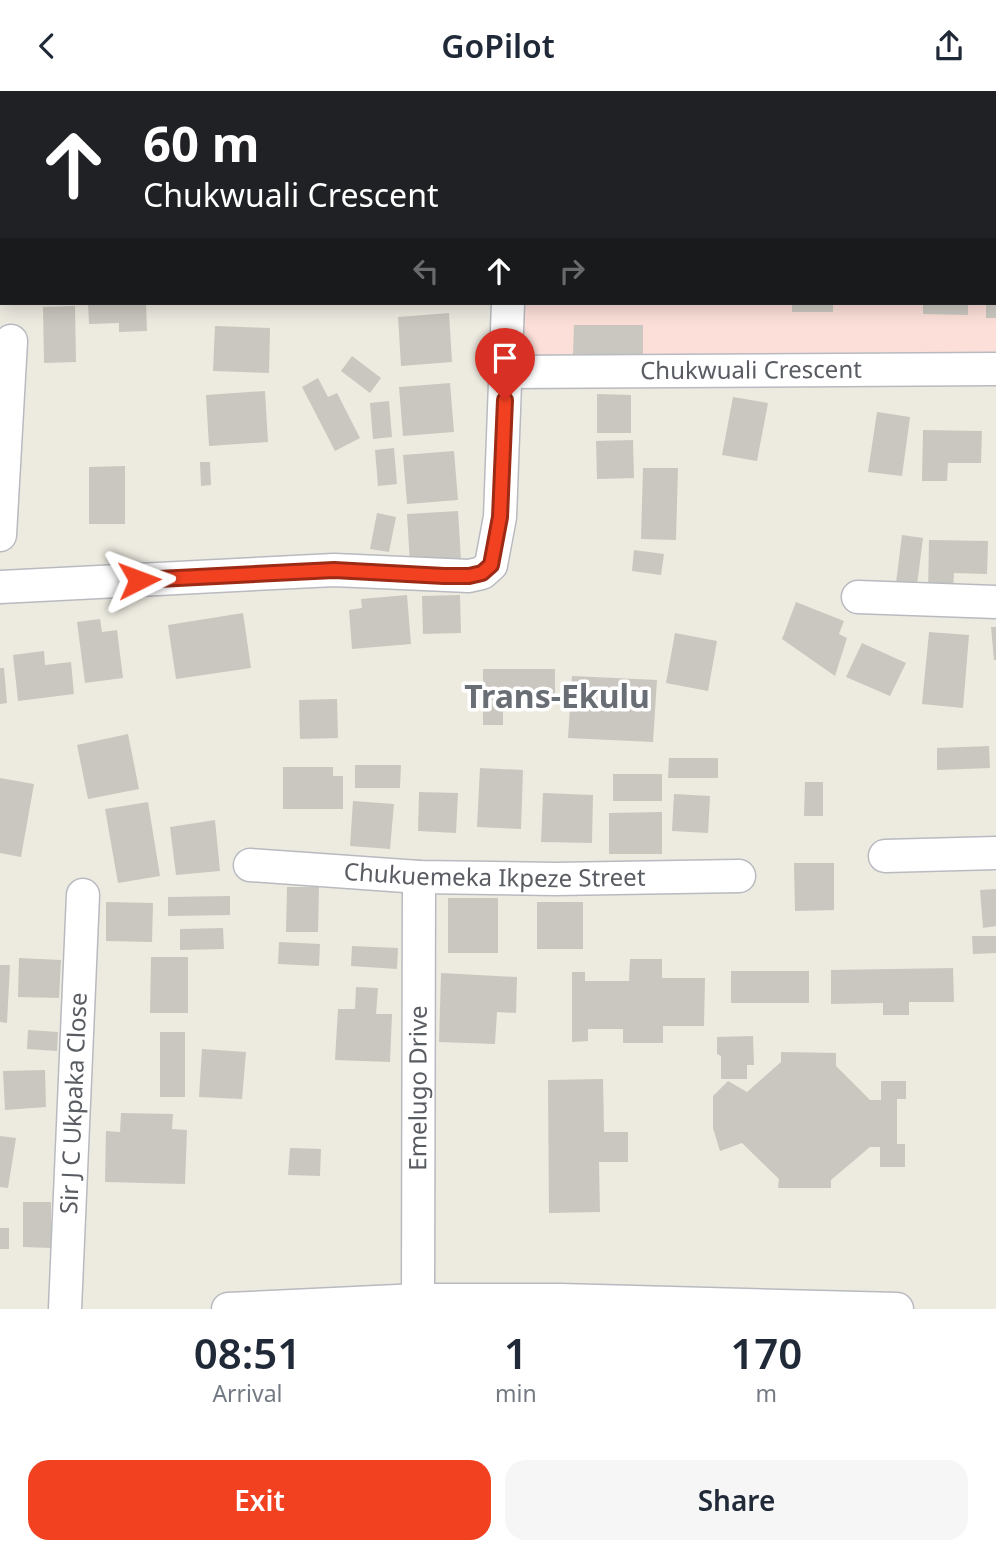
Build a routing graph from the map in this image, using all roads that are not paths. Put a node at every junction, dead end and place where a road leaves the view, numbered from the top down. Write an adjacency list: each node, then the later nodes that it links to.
1 (508, 305): 4 (street)
2 (11, 341): 5 (street)
3 (996, 369): 4 (street, Chukwuali Crescent)
4 (506, 372): 6 (street)
5 (0, 535)
6 (0, 587)
7 (858, 597): 8 (street)
8 (996, 602)
9 (996, 853): 10 (street)
10 (885, 856)
11 (250, 865): 13 (street, Chukuemeka Ikpeze Street)
12 (739, 876): 13 (street, Chukuemeka Ikpeze Street)
13 (419, 877): 15 (street, Emelugo Drive)
14 (83, 895): 17 (street, Sir J C Ukpaka Close)
15 (418, 1300): 16 (street); 18 (street)
16 (560, 1304): 19 (street)
17 (65, 1309)
18 (228, 1309)
19 (897, 1309)

